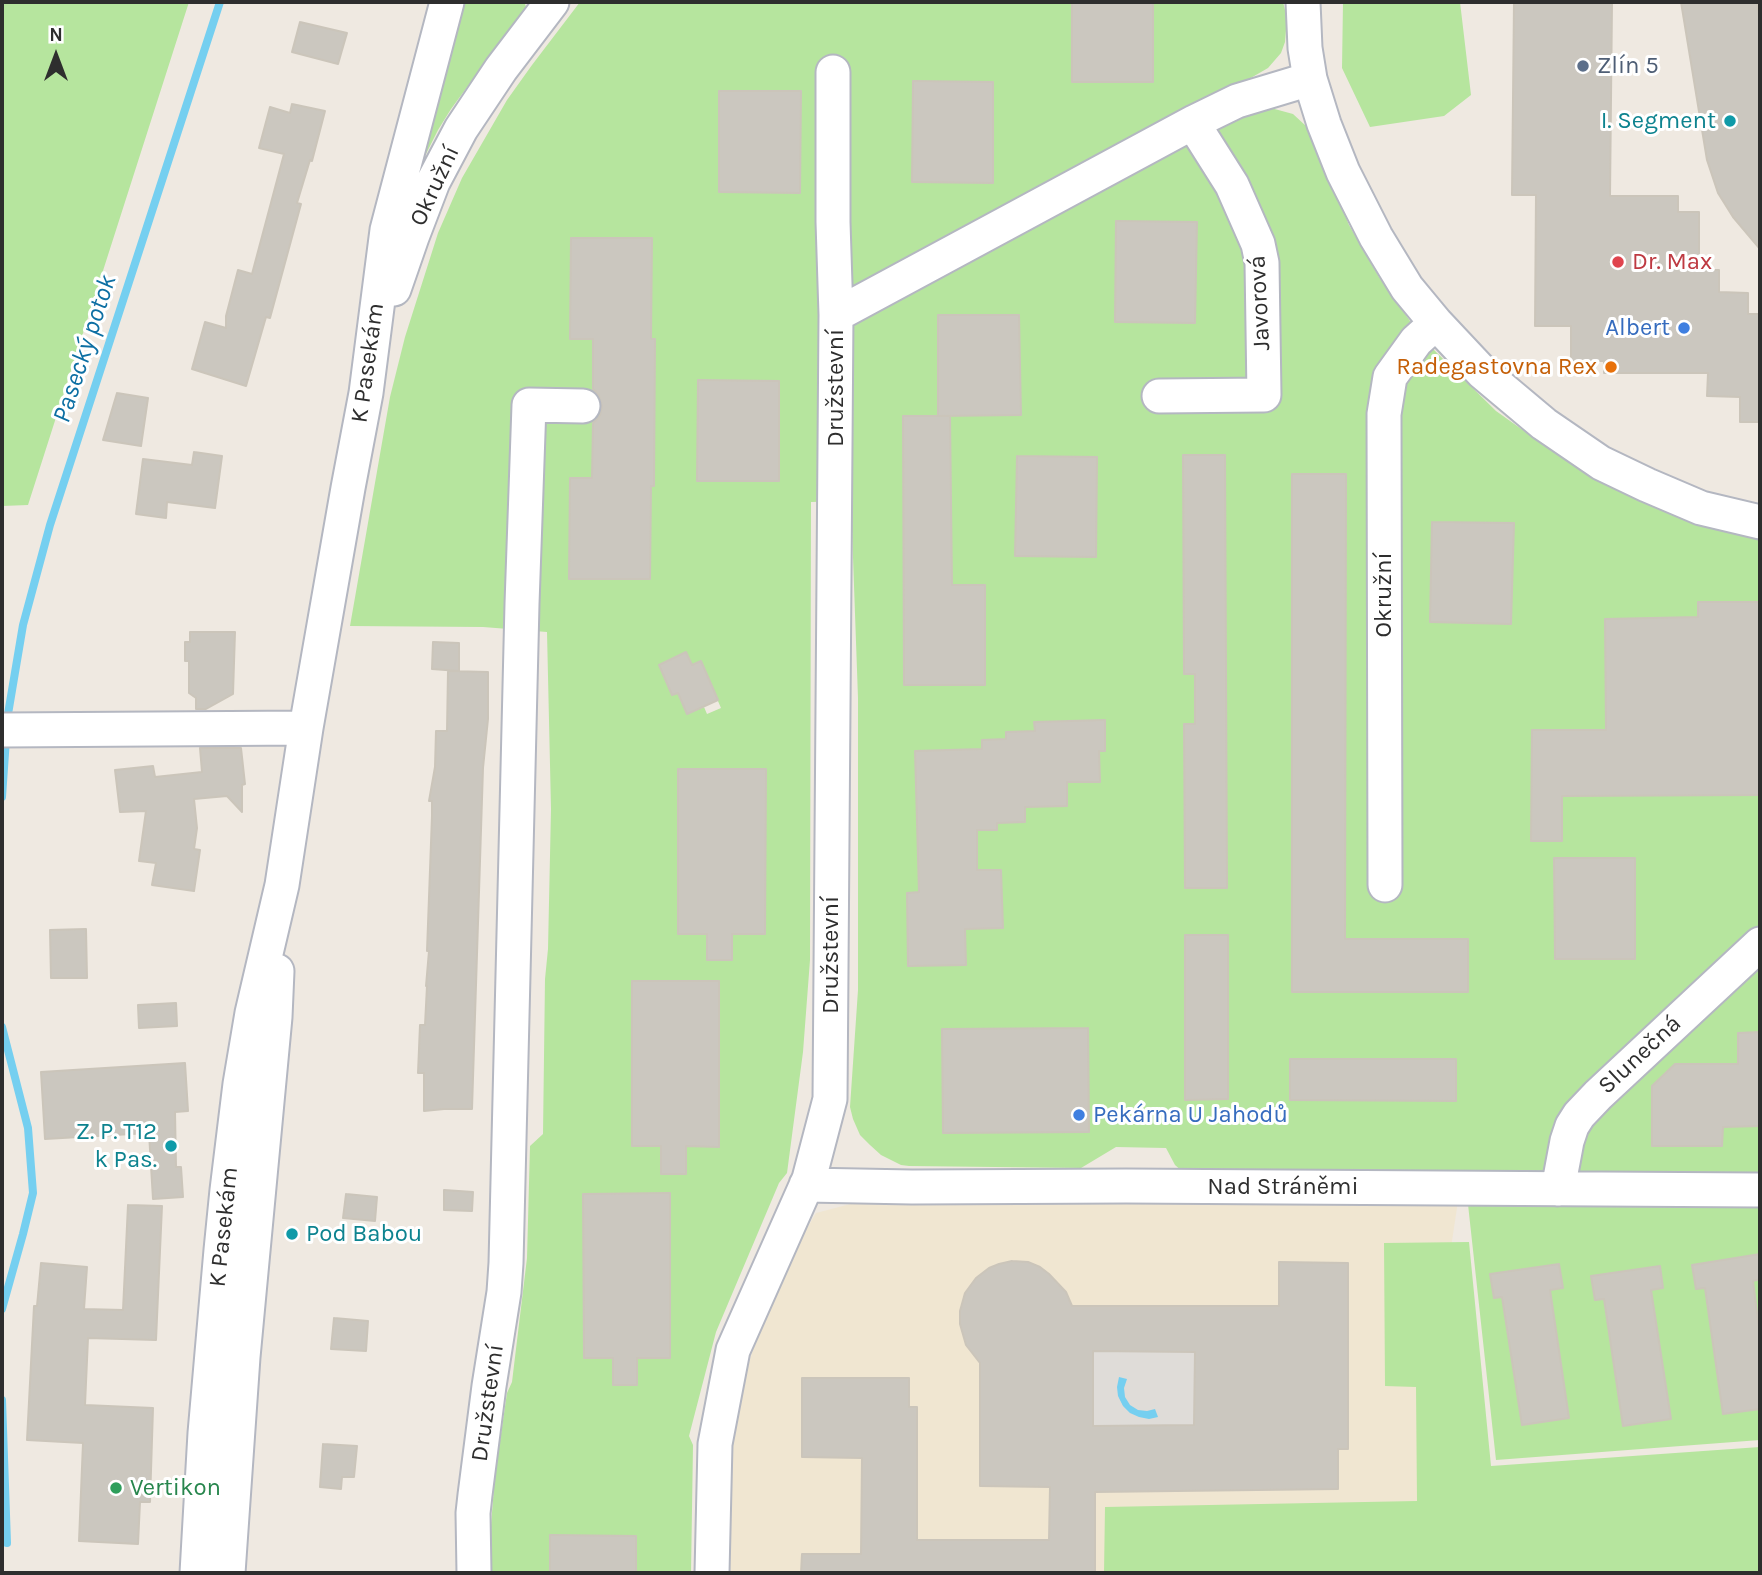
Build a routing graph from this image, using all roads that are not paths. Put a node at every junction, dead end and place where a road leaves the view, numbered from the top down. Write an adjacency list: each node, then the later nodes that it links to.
1 (447, 2): 9 (street, K Pasekám)
2 (552, 2): 9 (street, Okružní)
3 (1303, 2): 5 (street)
4 (834, 72): 7 (street, Družstevní)
5 (1310, 79): 6 (street, Družstevní); 8 (street)
6 (1194, 122): 7 (street, Družstevní); 10 (street, Javorová)
7 (836, 315): 18 (street, Družstevní)
8 (1436, 323): 12 (street); 16 (street, Okružní)
9 (366, 393): 13 (street, K Pasekám)
10 (1159, 396)
11 (583, 406): 23 (street, Družstevní)
12 (1760, 522)
13 (306, 728): 14 (street); 15 (street, K Pasekám)
14 (2, 730)
15 (282, 885): 21 (street, K Pasekám); 22 (street, K Pasekám)
16 (1385, 885)
17 (1760, 944): 19 (street, Slunečná)
18 (806, 1185): 19 (street, Nad Stráněmi); 24 (street, Družstevní)
19 (1558, 1189): 20 (street, Nad Stráněmi)
20 (1760, 1190)
21 (197, 1573)
22 (228, 1573)
23 (474, 1573)
24 (712, 1573)

